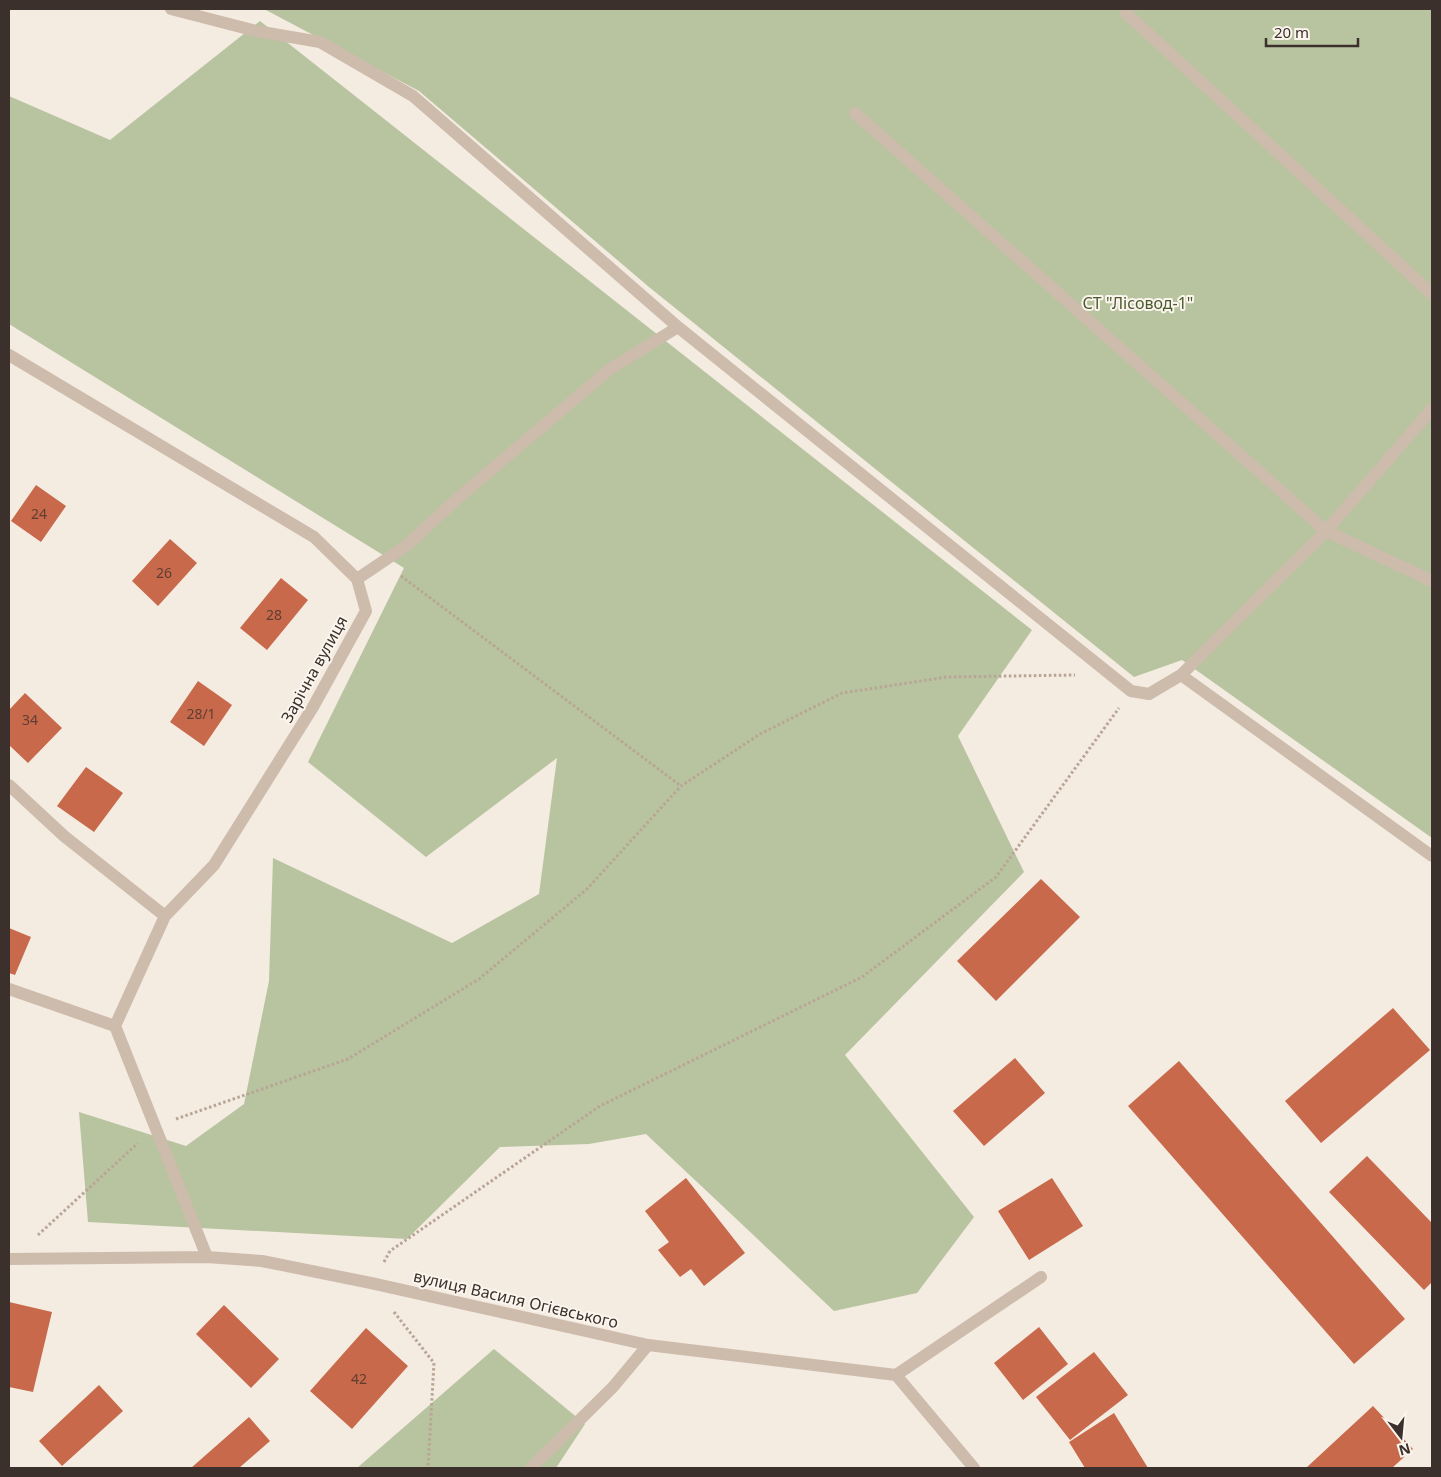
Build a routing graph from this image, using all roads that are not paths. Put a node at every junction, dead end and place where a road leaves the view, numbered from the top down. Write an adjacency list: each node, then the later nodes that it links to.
1 (171, 9): 5 (street)
2 (1126, 13): 4 (street)
3 (855, 113): 8 (street)
4 (1432, 294)
5 (678, 327): 9 (street); 11 (street)
6 (9, 355): 9 (street, Зарічна вулиця)
7 (1432, 409): 8 (street)
8 (1326, 531): 10 (street); 11 (street)
9 (357, 579): 14 (street, Зарічна вулиця)
10 (1432, 581)
11 (1181, 675): 13 (street)
12 (9, 785): 14 (street)
13 (1432, 856)
14 (165, 916): 16 (street, Зарічна вулиця)
15 (9, 989): 16 (street)
16 (115, 1026): 17 (street)
17 (207, 1257): 18 (street, вулиця Василя Огієвського); 20 (street, вулиця Василя Огієвського)
18 (10, 1259)
19 (1041, 1277): 21 (street)
20 (648, 1345): 21 (street, вулиця Василя Огієвського); 22 (street)
21 (896, 1375): 23 (street)
22 (531, 1468)
23 (974, 1468)

